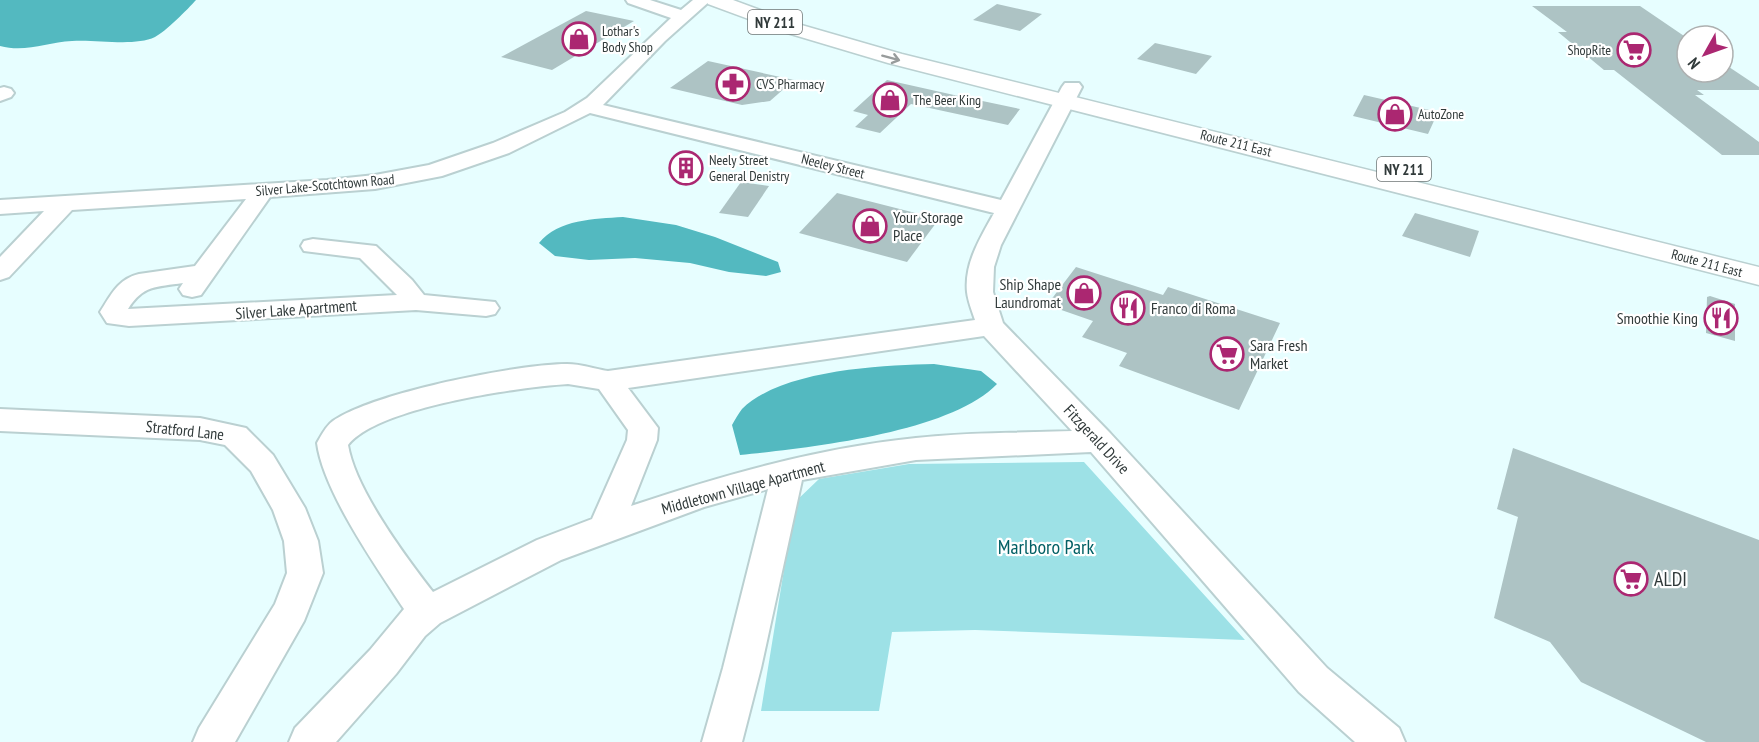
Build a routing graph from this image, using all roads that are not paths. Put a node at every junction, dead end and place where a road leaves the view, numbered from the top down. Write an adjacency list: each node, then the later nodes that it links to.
1 (634, 0): 5 (street)
2 (703, 0): 5 (street, Silver Lake-Scotchtown Road)
3 (715, 0): 6 (main road, Route 211 East / NY 211, one-way to 6)
4 (761, 0): 6 (main road, Route 211 East / NY 211)
5 (682, 16): 7 (street, Silver Lake-Scotchtown Road)
6 (1069, 94): 11 (street, Fitzgerald Drive); 13 (main road, Route 211 East / NY 211); 16 (main road, Route 211 East / NY 211)
7 (588, 107): 8 (street, Silver Lake-Scotchtown Road); 11 (street, Neeley Street)
8 (263, 191): 9 (street, Silver Lake-Scotchtown Road); 15 (street)
9 (64, 204): 10 (street, Silver Lake-Scotchtown Road); 14 (street)
10 (0, 207)
11 (1008, 209): 20 (street, Fitzgerald Drive)
12 (313, 246): 17 (street)
13 (1759, 263)
14 (0, 272)
15 (203, 273): 19 (street); 19 (street, Silver Lake Apartment)
16 (1759, 276)
17 (416, 302): 18 (street, Silver Lake Apartment); 19 (street, Silver Lake Apartment)
18 (486, 308)
19 (176, 315)
20 (990, 326): 21 (street); 23 (street, Fitzgerald Drive)
21 (608, 381): 25 (street); 26 (street)
22 (0, 420): 27 (street, Stratford Lane)
23 (1099, 441): 24 (street, Middletown Village Apartment); 30 (street, Fitzgerald Drive)
24 (788, 471): 25 (street, Middletown Village Apartment); 29 (street)
25 (605, 528): 26 (street, Middletown Village Apartment)
26 (427, 612): 28 (street, Middletown Village Apartment)
27 (213, 742)
28 (309, 742)
29 (722, 742)
30 (1385, 742)

